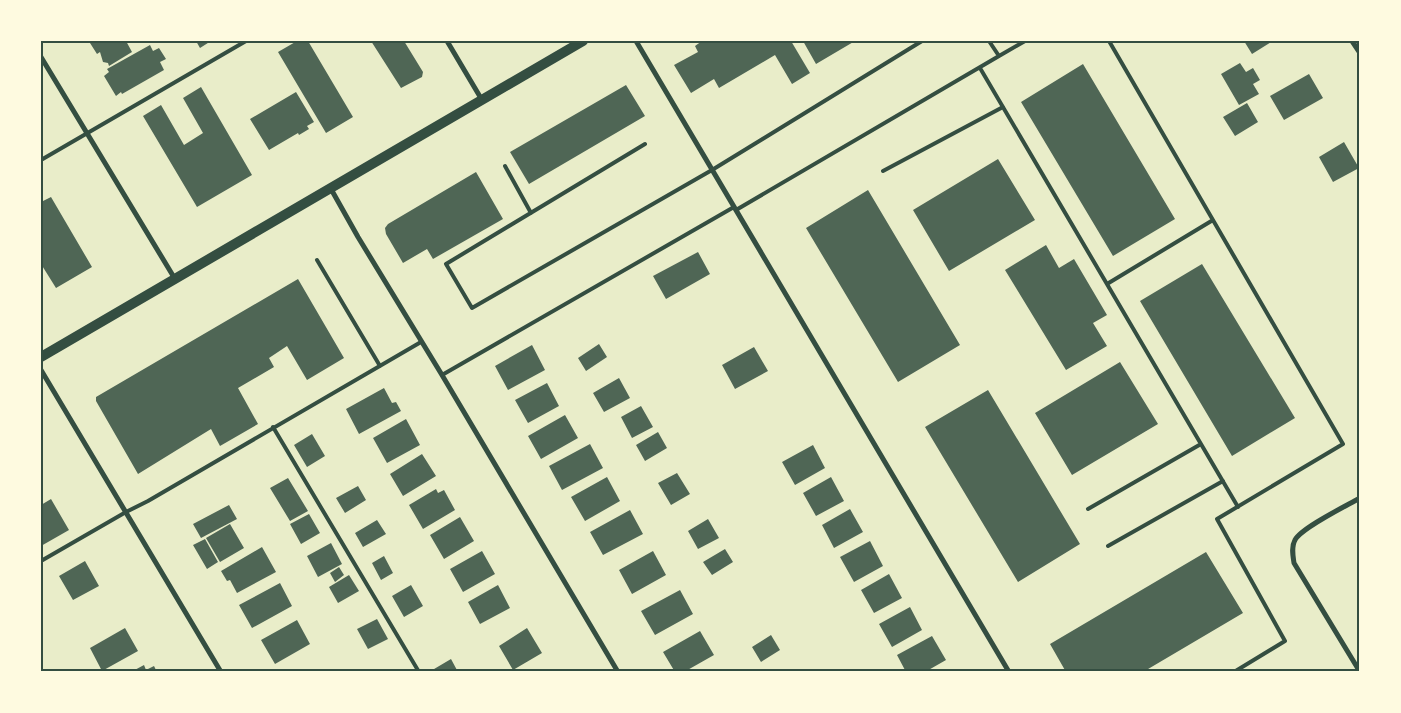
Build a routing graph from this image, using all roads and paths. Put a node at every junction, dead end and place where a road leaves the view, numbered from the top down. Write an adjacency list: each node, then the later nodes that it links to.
1 (235, 41): 11 (lane)
2 (246, 41): 11 (lane)
3 (447, 41): 16 (street)
4 (583, 41): 16 (main road)
5 (636, 41): 22 (street)
6 (922, 41): 22 (lane)
7 (990, 41): 13 (lane)
8 (1025, 41): 13 (lane)
9 (1110, 41): 27 (lane)
10 (1352, 41): 12 (street)
11 (238, 46): 18 (lane)
12 (1360, 53)
13 (999, 56): 15 (lane)
14 (41, 57): 18 (street)
15 (980, 68): 17 (lane); 25 (lane)
16 (482, 100): 24 (main road)
17 (1003, 107): 23 (lane); 30 (lane)
18 (87, 133): 20 (lane); 29 (street)
19 (645, 144): 26 (lane)
20 (41, 160)
21 (505, 166): 26 (lane)
22 (712, 170): 25 (street); 26 (lane)
23 (883, 171)
24 (331, 189): 29 (main road); 31 (street)
25 (735, 209): 35 (lane); 49 (street)
26 (531, 213)
27 (1213, 220): 30 (lane); 40 (lane)
28 (317, 260): 33 (lane)
29 (175, 280): 32 (main road)
30 (1107, 284): 37 (lane)
31 (421, 342): 33 (lane); 35 (street)
32 (41, 358)
33 (380, 366): 36 (lane)
34 (41, 370): 42 (street)
35 (442, 375): 48 (street)
36 (273, 427): 42 (lane); 47 (lane)
37 (1201, 444): 38 (lane); 41 (lane)
38 (1223, 481): 40 (lane); 43 (lane)
39 (1360, 498): 45 (street)
40 (1238, 507): 50 (lane)
41 (1088, 509)
42 (126, 512): 44 (lane); 46 (street)
43 (1108, 546)
44 (41, 561)
45 (1358, 671)
46 (221, 672)
47 (419, 672)
48 (618, 672)
49 (1009, 672)
50 (1234, 672)

